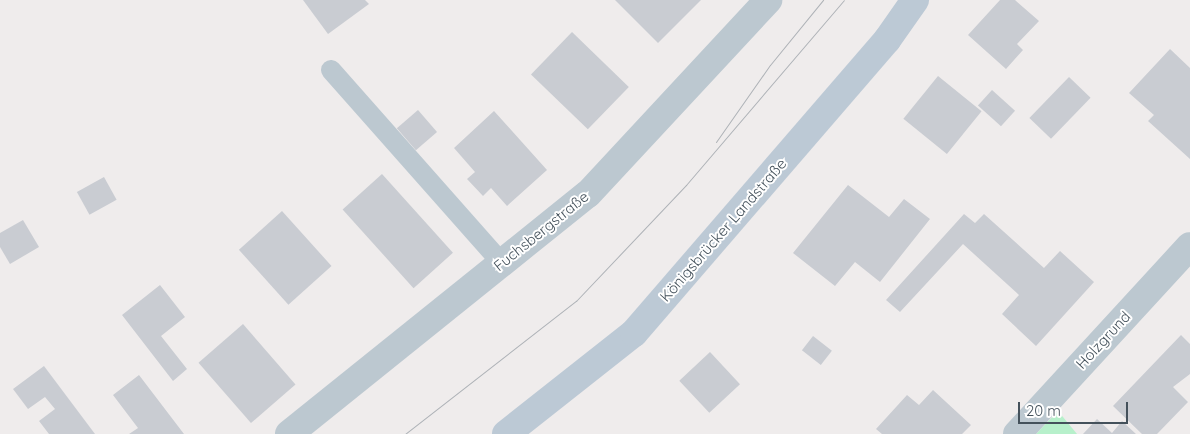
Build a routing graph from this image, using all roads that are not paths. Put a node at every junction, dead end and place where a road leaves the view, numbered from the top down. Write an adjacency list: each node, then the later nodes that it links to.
1 (768, 0): 5 (street, Fuchsbergstraße)
2 (915, 0): 7 (main road, Königsbrücker Landstraße)
3 (331, 70): 5 (lane)
4 (1190, 246): 8 (street, Holzgrund)
5 (502, 264): 6 (street, Fuchsbergstraße)
6 (289, 434)
7 (506, 434)
8 (1017, 434)

